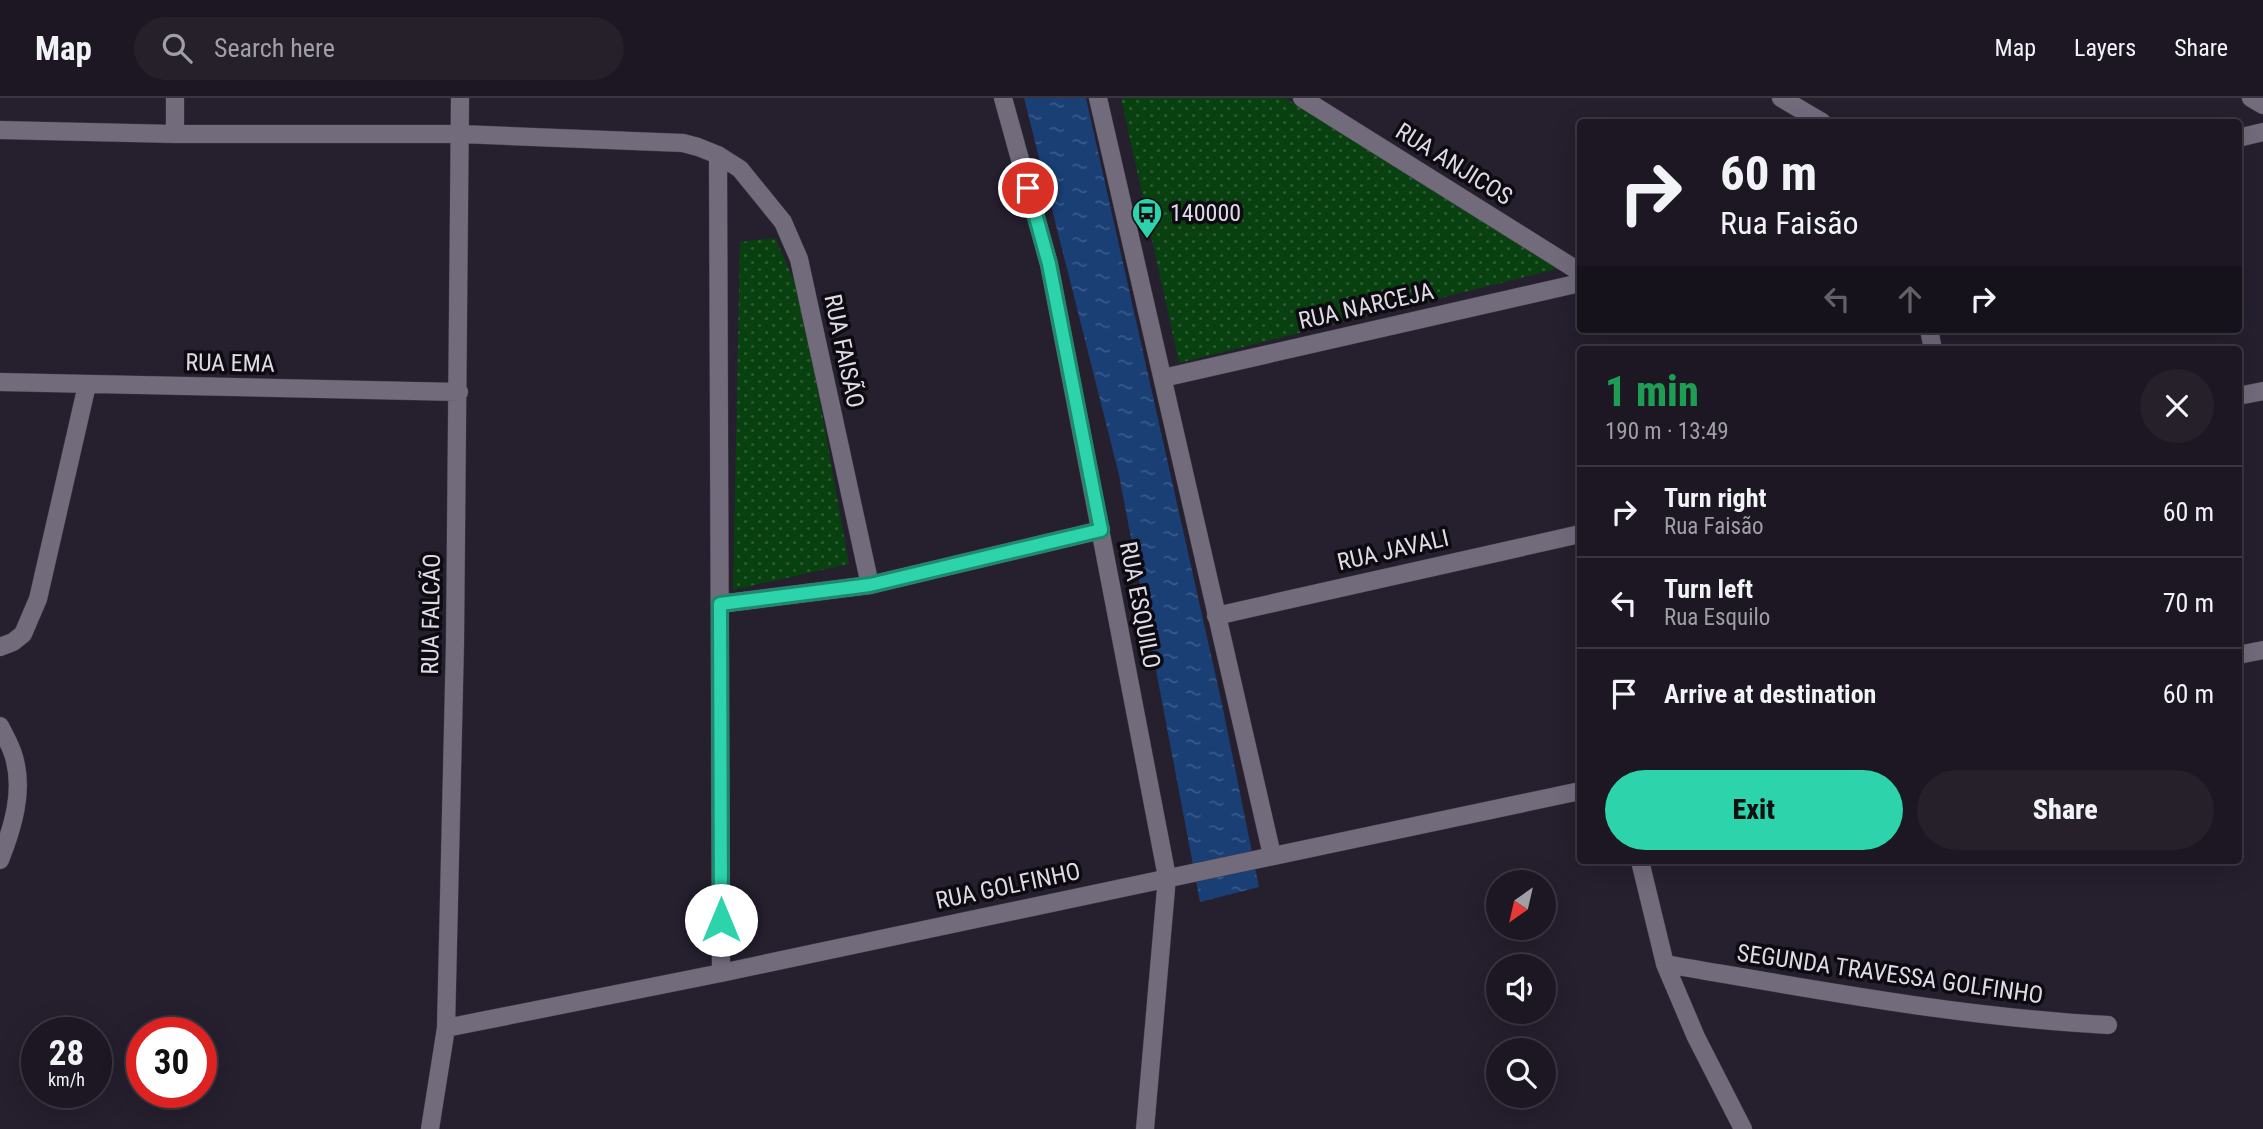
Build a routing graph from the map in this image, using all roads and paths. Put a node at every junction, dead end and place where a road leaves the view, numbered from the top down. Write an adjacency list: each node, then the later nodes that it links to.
1 (175, 98): 12 (street)
2 (460, 98): 13 (street, RUA FALCÃO)
3 (1003, 98): 24 (street, RUA ESQUILO)
4 (1098, 98): 18 (street)
5 (1302, 98): 16 (street, RUA ANJICOS)
6 (1781, 98): 9 (street)
7 (2251, 98): 8 (street)
8 (2263, 105)
9 (1817, 119)
10 (0, 130): 12 (street, RUA FAISÃO)
11 (2263, 132): 14 (street)
12 (176, 134): 13 (street, RUA FAISÃO)
13 (461, 134): 15 (street, RUA FAISÃO); 22 (street, RUA FALCÃO)
14 (2242, 137)
15 (718, 155): 26 (street, RUA FAISÃO); 27 (street)
16 (1577, 270)
17 (1577, 284): 18 (street, RUA NARCEJA)
18 (1163, 378): 28 (street)
19 (0, 382): 20 (street, RUA EMA)
20 (87, 385): 22 (street, RUA EMA); 29 (street)
21 (2263, 391): 23 (street)
22 (459, 392): 41 (street, RUA FALCÃO)
23 (2242, 395)
24 (1101, 530): 26 (street); 37 (street, RUA ESQUILO)
25 (1577, 535): 28 (street, RUA JAVALI)
26 (870, 585): 27 (street)
27 (720, 604): 39 (street)
28 (1216, 616): 34 (street)
29 (0, 647)
30 (2263, 650): 31 (street)
31 (2242, 654)
32 (0, 726): 35 (street)
33 (1577, 792): 34 (street, RUA GOLFINHO)
34 (1266, 857): 37 (street, RUA GOLFINHO)
35 (0, 860)
36 (1641, 864): 38 (street)
37 (1172, 876): 39 (street, RUA GOLFINHO); 43 (street, RUA ESQUILO)
38 (1665, 964): 40 (street, SEGUNDA TRAVESSA GOLFINHO); 44 (street)
39 (721, 973): 41 (street, RUA GOLFINHO)
40 (2108, 1025)
41 (446, 1028): 42 (street, RUA FALCÃO)
42 (430, 1129)
43 (1145, 1129)
44 (1743, 1129)

